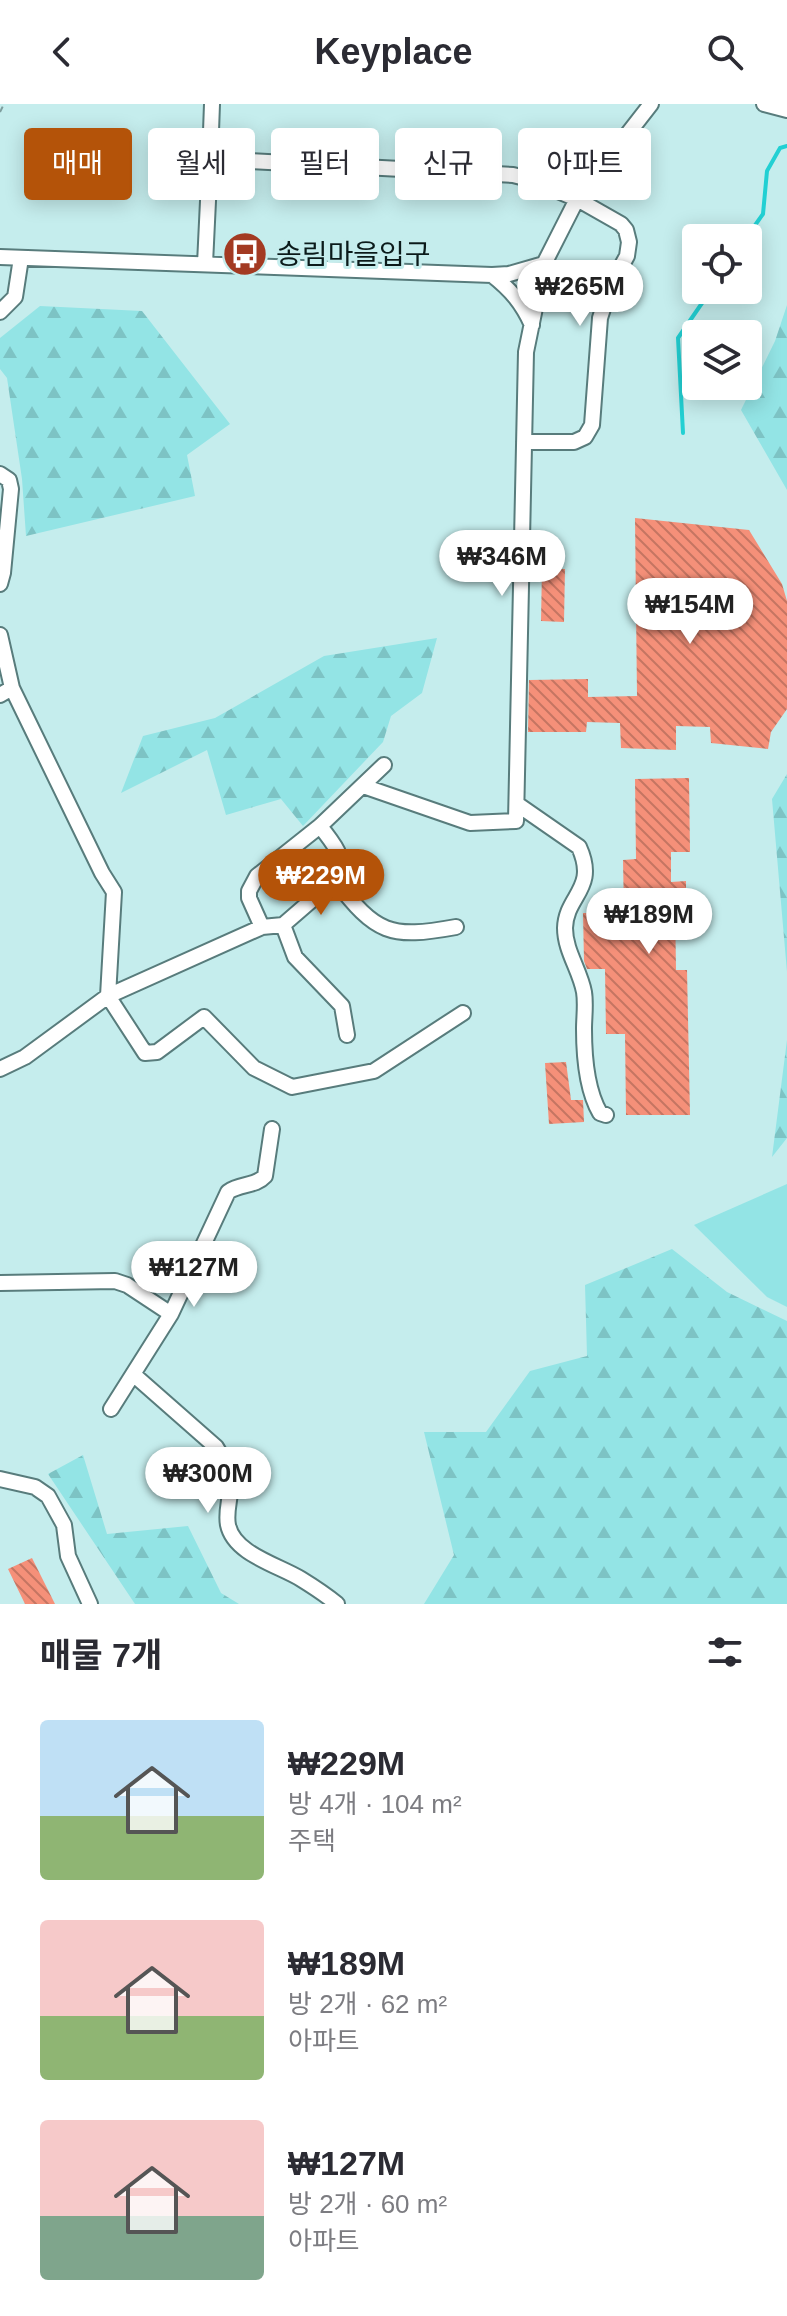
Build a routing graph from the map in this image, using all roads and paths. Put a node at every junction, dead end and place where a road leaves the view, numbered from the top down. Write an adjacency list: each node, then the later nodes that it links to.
1 (4, 104): 6 (path)
2 (212, 104): 7 (street)
3 (651, 104): 8 (street)
4 (764, 104): 5 (street)
5 (787, 110)
6 (0, 112)
7 (211, 128)
8 (632, 128)
9 (255, 161): 10 (street)
10 (518, 177)
11 (208, 200): 16 (street)
12 (576, 200): 17 (street)
13 (579, 200): 21 (street)
14 (0, 257): 15 (street)
15 (21, 258): 16 (street); 19 (street)
16 (205, 264): 18 (street)
17 (544, 264): 18 (street); 20 (street)
18 (492, 275): 20 (street)
19 (0, 312)
20 (532, 325): 21 (street)
21 (524, 442): 28 (street)
22 (0, 474): 23 (street)
23 (0, 584)
24 (0, 635): 25 (street)
25 (6, 692): 34 (street)
26 (384, 765): 27 (street)
27 (363, 786): 28 (street); 29 (street)
28 (517, 804): 38 (street)
29 (320, 826): 30 (street); 32 (street)
30 (335, 880): 31 (street); 33 (street)
31 (283, 925): 32 (street); 36 (street)
32 (262, 927): 34 (street)
33 (456, 927)
34 (108, 996): 35 (street); 37 (street)
35 (463, 1013)
36 (347, 1035)
37 (0, 1069)
38 (606, 1115)
39 (272, 1129): 41 (street)
40 (0, 1283): 41 (street)
41 (171, 1314): 42 (street)
42 (133, 1374): 43 (street); 46 (street)
43 (111, 1409)
44 (0, 1479): 45 (street)
45 (90, 1604)
46 (337, 1604)

